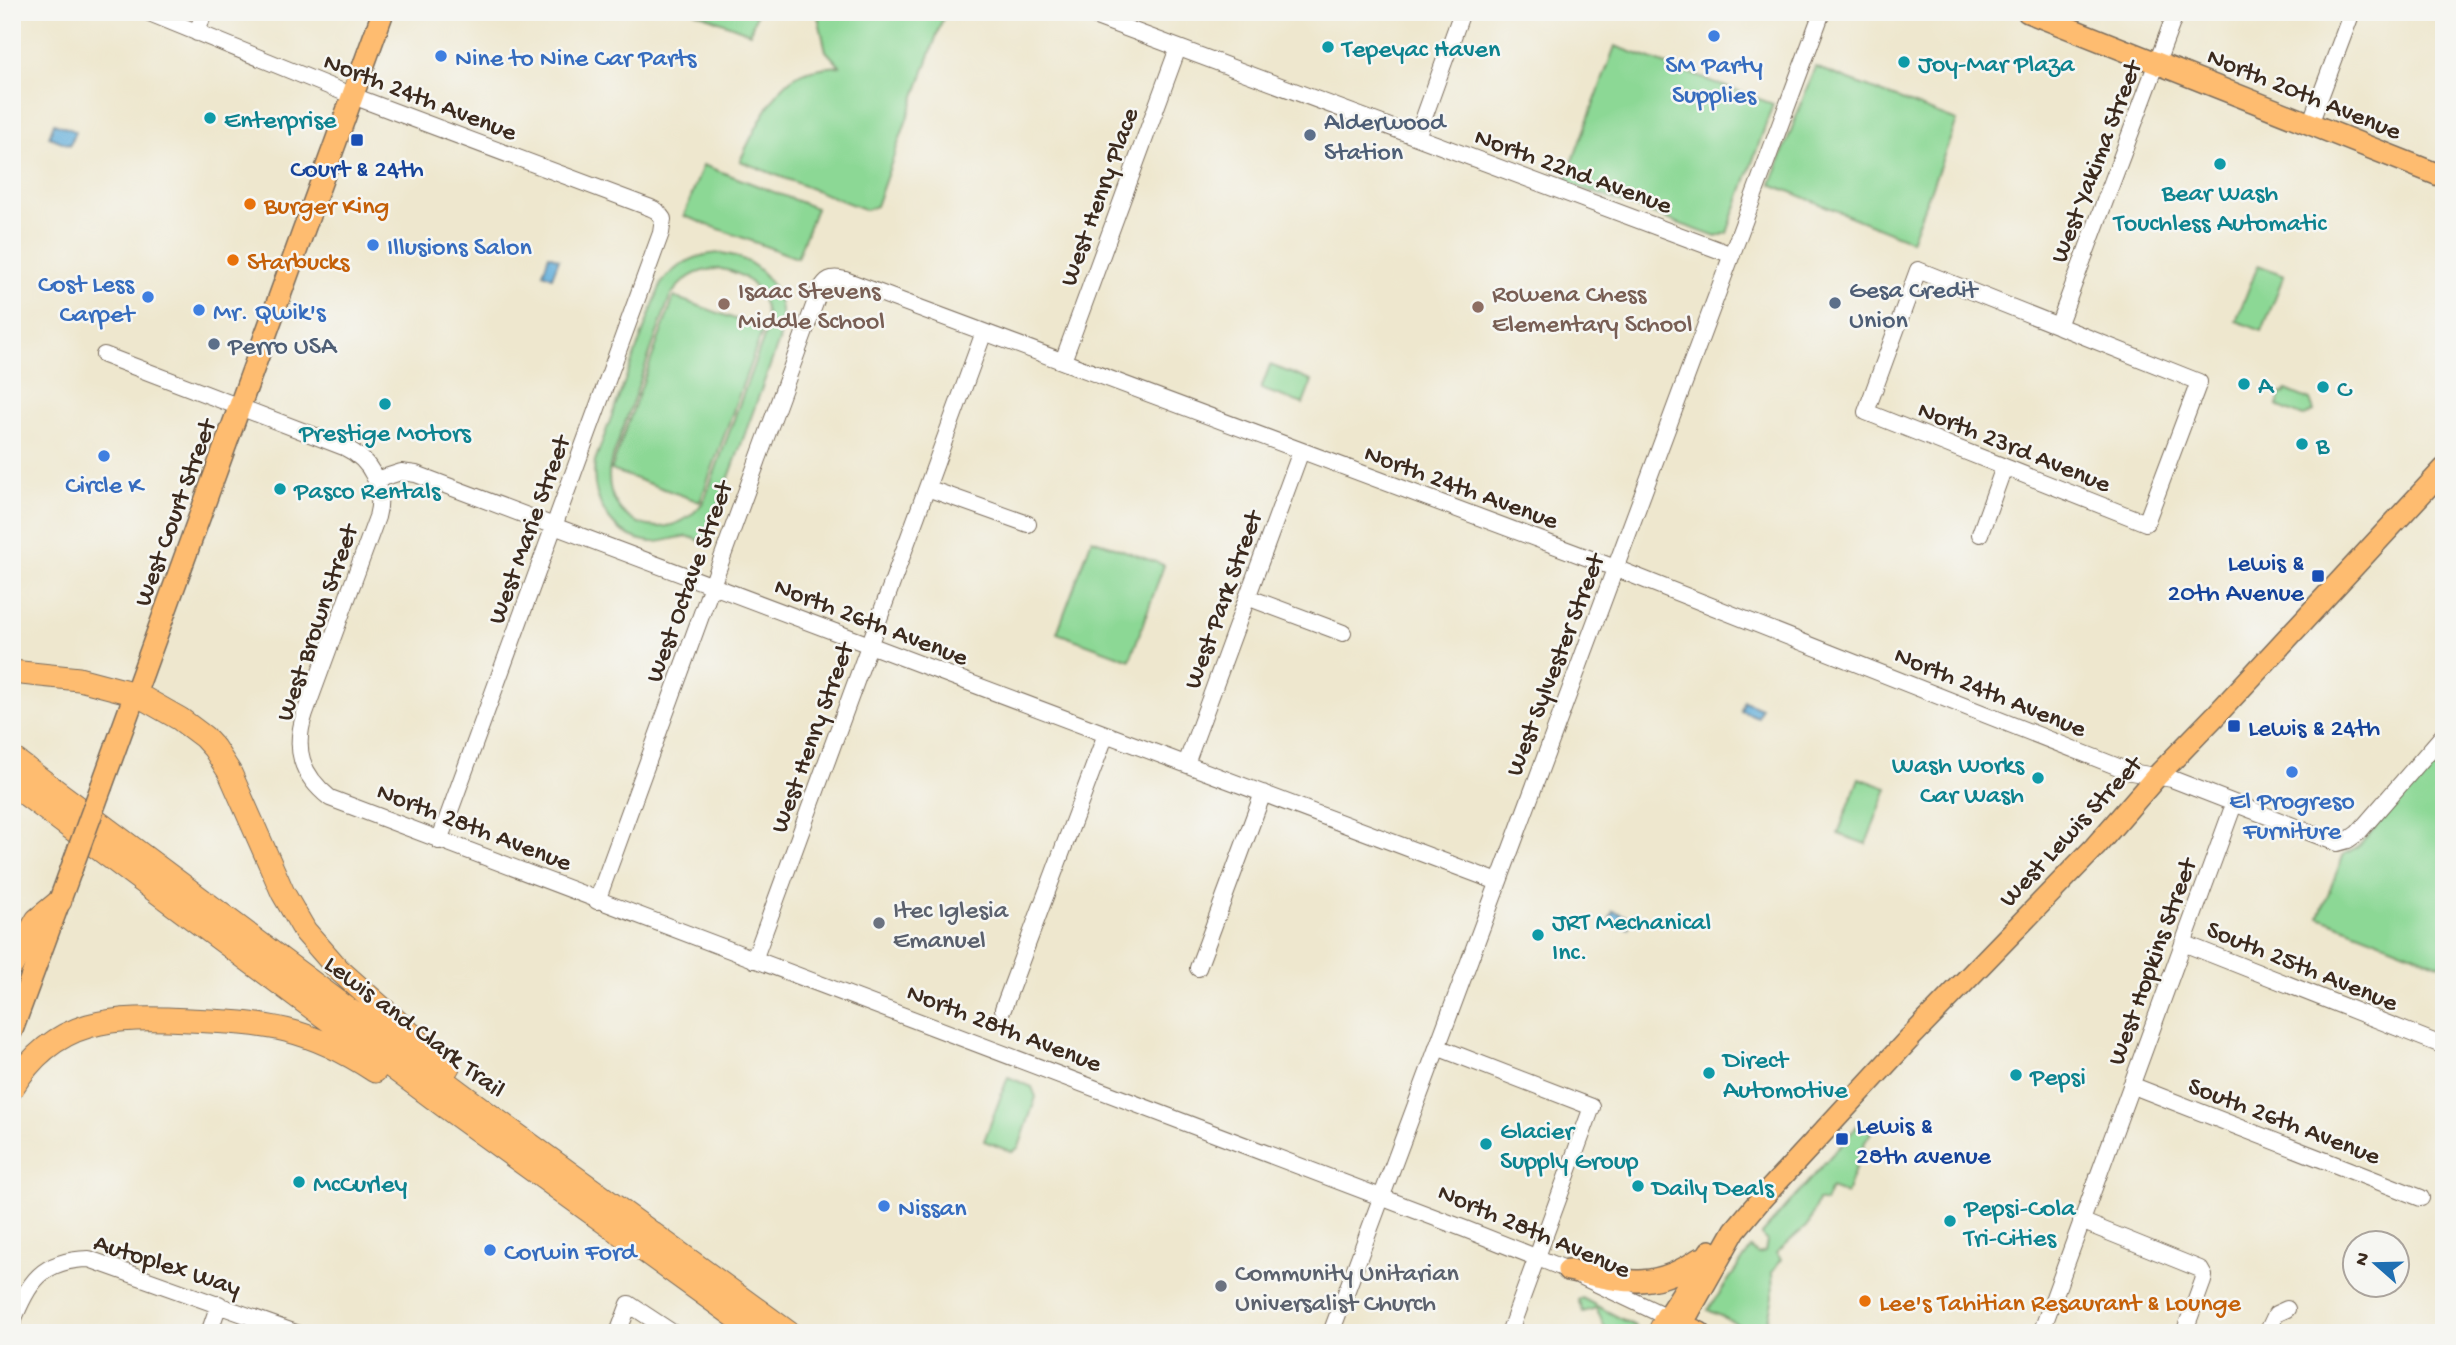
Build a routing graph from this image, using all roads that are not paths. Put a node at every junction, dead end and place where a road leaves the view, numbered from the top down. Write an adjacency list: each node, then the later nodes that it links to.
1 (147, 12): 11 (street, North 24th Avenue)
2 (204, 12): 11 (street)
3 (383, 12): 14 (main road, West Court Street)
4 (1083, 12): 10 (street, North 22nd Avenue)
5 (1462, 12): 16 (street)
6 (1822, 12): 19 (street, West Sylvester Street)
7 (2028, 12): 13 (main road, North 20th Avenue)
8 (2176, 12): 13 (street, West Yakima Street)
9 (2352, 12): 15 (street)
10 (1102, 15): 12 (street, North 22nd Avenue)
11 (197, 33): 14 (street, North 24th Avenue)
12 (1178, 48): 16 (street, North 22nd Avenue); 24 (street, West Henry Place)
13 (2157, 63): 15 (main road, North 20th Avenue); 21 (street, West Yakima Street)
14 (354, 96): 18 (street, North 24th Avenue); 25 (main road, West Court Street)
15 (2310, 124): 17 (main road, North 20th Avenue)
16 (1417, 137): 19 (street, North 22nd Avenue)
17 (2444, 177)
18 (661, 233): 32 (street, West Marie Street)
19 (1732, 255): 34 (street, West Sylvester Street)
20 (827, 280): 22 (street, North 24th Avenue); 35 (street, West Octave Street)
21 (2058, 326): 27 (street, North 23rd Avenue); 27 (street, North 23rd Avenue)
22 (984, 332): 24 (street, North 24th Avenue); 30 (street, West Henry Street)
23 (104, 355): 25 (street)
24 (1063, 361): 26 (street, North 24th Avenue)
25 (242, 408): 29 (street); 40 (main road, West Court Street)
26 (1301, 451): 34 (street, North 24th Avenue); 36 (street, West Park Street)
27 (2004, 467): 33 (street)
28 (2444, 469): 45 (main road, West Lewis Street)
29 (376, 481): 32 (street, North 26th Avenue); 46 (street, West Brown Street)
30 (927, 488): 31 (street); 38 (street, West Henry Street)
31 (1028, 523)
32 (554, 526): 35 (street, North 26th Avenue); 52 (street, West Marie Street)
33 (1980, 534)
34 (1615, 568): 45 (street, North 24th Avenue); 53 (street, West Sylvester Street)
35 (712, 586): 38 (street, North 26th Avenue); 55 (street, West Octave Street)
36 (1247, 597): 37 (street); 44 (street, West Park Street)
37 (1343, 633)
38 (870, 645): 41 (street, North 26th Avenue); 57 (street, West Henry Street)
39 (12, 672): 40 (highway)
40 (136, 694): 54 (main road, West Court Street, bridge); 67 (highway)
41 (1106, 734): 44 (street, North 26th Avenue); 60 (street)
42 (2444, 734): 49 (street, North 24th Avenue)
43 (12, 758): 67 (highway, Lewis and Clark Trail)
44 (1186, 764): 48 (street, North 26th Avenue)
45 (2156, 777): 49 (street, North 24th Avenue); 71 (main road, West Lewis Street)
46 (310, 779): 52 (street, North 28th Avenue)
47 (12, 784): 51 (highway, Lewis and Clark Trail)
48 (1263, 793): 53 (street, North 26th Avenue); 59 (street)
49 (2234, 804): 56 (street, West Hopkins Street)
50 (12, 805): 51 (highway)
51 (76, 832): 66 (highway, Lewis and Clark Trail)
52 (439, 841): 55 (street, North 28th Avenue)
53 (1498, 882): 62 (street, West Sylvester Street)
54 (60, 901): 58 (highway); 61 (main road, West Court Street)
55 (597, 901): 57 (street, North 28th Avenue)
56 (2183, 943): 63 (street, South 25th Avenue); 64 (street, West Hopkins Street)
57 (754, 961): 68 (street, North 28th Avenue)
58 (12, 965)
59 (1198, 968)
60 (1003, 1009)
61 (12, 1030)
62 (1437, 1046): 68 (street, West Sylvester Street); 73 (street)
63 (2444, 1046)
64 (2131, 1085): 69 (street, South 26th Avenue); 70 (street, West Hopkins Street)
65 (12, 1087): 66 (highway)
66 (443, 1105): 83 (highway, Lewis and Clark Trail)
67 (488, 1114): 84 (highway, Lewis and Clark Trail)
68 (1381, 1197): 73 (street, North 28th Avenue); 85 (street, West Sylvester Street)
69 (2421, 1198)
70 (2081, 1221): 87 (street, West Hopkins Street); 88 (street)
71 (1735, 1230): 72 (main road, West Lewis Street); 78 (main road, West Lewis Street)
72 (1706, 1254): 74 (main road); 78 (main road, West Lewis Street)
73 (1537, 1257): 74 (street, North 28th Avenue); 86 (street)
74 (1568, 1270): 78 (street, North 28th Avenue)
75 (219, 1304): 77 (street, Autoplex Way); 79 (street); 80 (street, Autoplex Way)
76 (2287, 1309): 89 (street)
77 (12, 1323)
78 (1677, 1328)
79 (209, 1333)
80 (296, 1333)
81 (618, 1333): 82 (street)
82 (673, 1333)
83 (758, 1333)
84 (789, 1333)
85 (1331, 1333)
86 (1509, 1333)
87 (2041, 1333)
88 (2184, 1333)
89 (2267, 1333)

